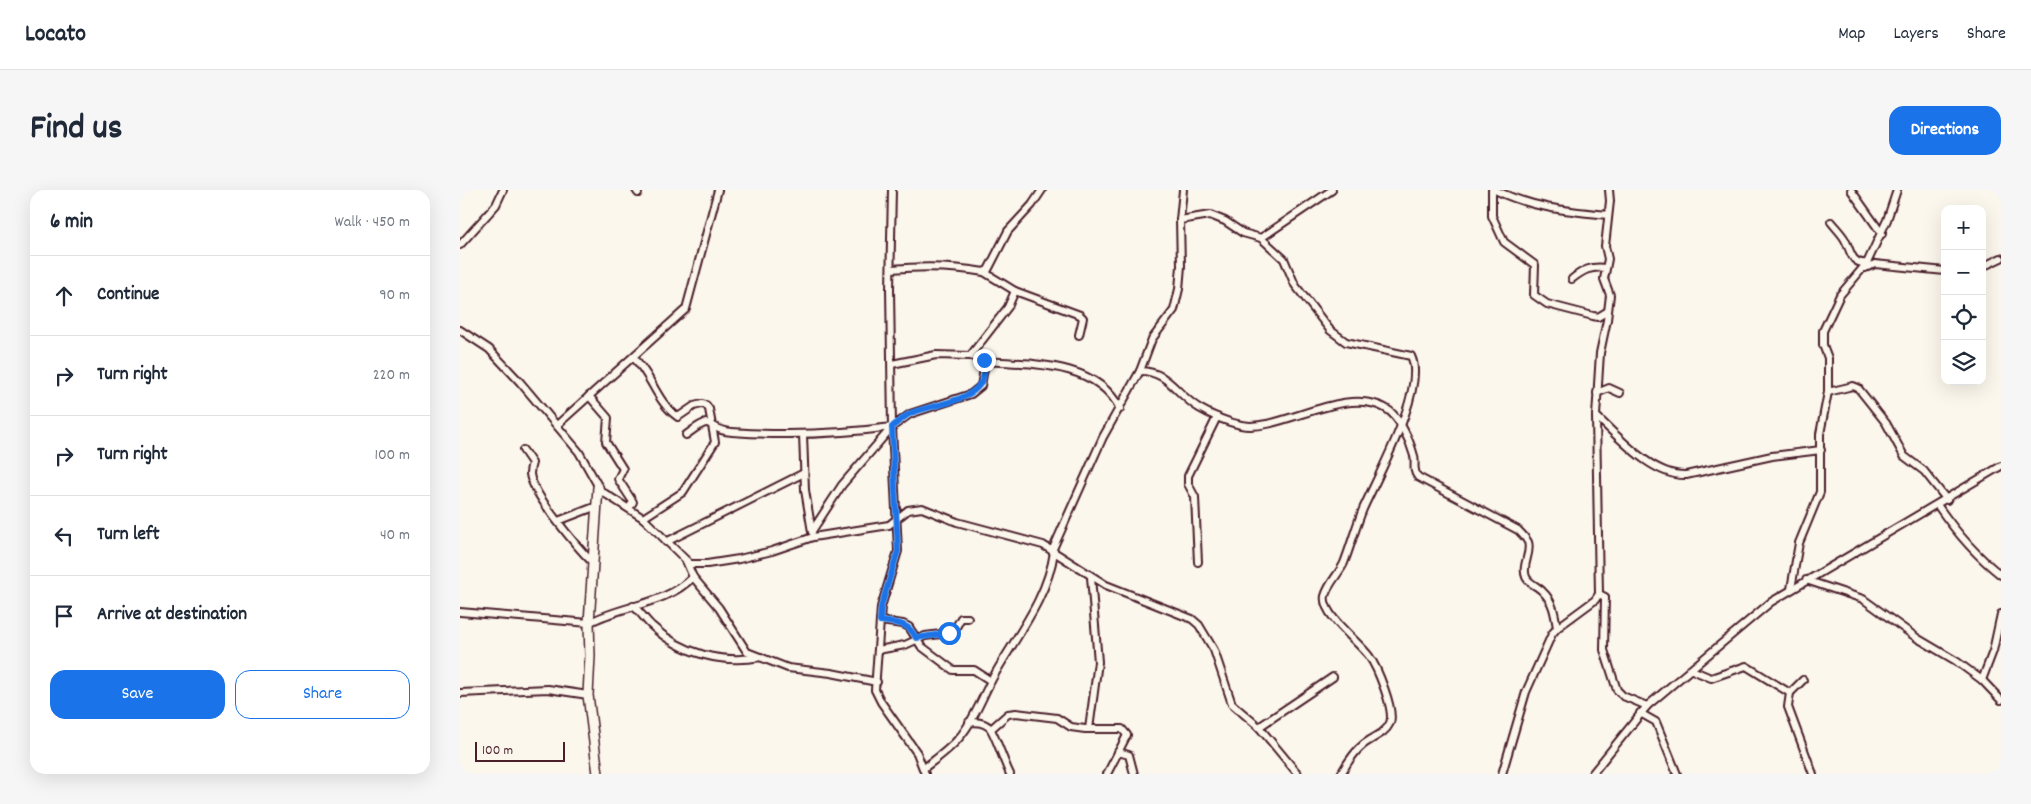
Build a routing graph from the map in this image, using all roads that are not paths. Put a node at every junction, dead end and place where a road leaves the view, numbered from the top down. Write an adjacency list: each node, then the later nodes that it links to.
1 (503, 190): 16 (street)
2 (718, 190): 30 (street)
3 (892, 190): 21 (street)
4 (1042, 190): 23 (street)
5 (1183, 190): 12 (street)
6 (1332, 190): 15 (street)
7 (1493, 190): 11 (street); 26 (street)
8 (1609, 190): 11 (street)
9 (1851, 190): 14 (street)
10 (1897, 190): 14 (street)
11 (1608, 214): 20 (street)
12 (1180, 220): 15 (street); 33 (street)
13 (1831, 222): 18 (street)
14 (1882, 234): 18 (street)
15 (1262, 238): 43 (street)
16 (460, 245)
17 (2001, 258): 19 (street)
18 (1866, 265): 22 (street); 34 (street)
19 (1986, 265)
20 (1606, 268): 24 (street); 26 (street)
21 (891, 270): 23 (street); 32 (street)
22 (1941, 271)
23 (984, 272): 25 (street)
24 (1572, 279)
25 (1015, 291): 28 (street); 29 (street)
26 (1608, 311): 35 (street)
27 (460, 330): 41 (street)
28 (1079, 335)
29 (970, 356): 31 (street); 32 (street)
30 (633, 357): 37 (street); 42 (street)
31 (984, 360): 38 (street); 44 (street)
32 (892, 364): 44 (street)
33 (1140, 371): 38 (street); 40 (street)
34 (1828, 392): 48 (street); 52 (street)
35 (1597, 394): 36 (street); 39 (street)
36 (1620, 394)
37 (589, 396): 41 (street); 55 (street)
38 (1120, 409): 61 (street)
39 (1596, 416): 48 (street); 70 (street)
40 (1217, 417): 43 (street); 63 (street)
41 (557, 425): 51 (street)
42 (713, 425): 45 (street); 46 (street); 57 (street)
43 (1401, 426): 77 (street); 105 (street)
44 (892, 427): 45 (street); 56 (street); 59 (street)
45 (803, 434): 50 (street)
46 (686, 435)
47 (524, 450): 58 (street)
48 (1821, 450): 69 (street)
49 (2001, 466): 52 (street)
50 (804, 473): 59 (street); 60 (street)
51 (598, 487): 53 (street); 55 (street)
52 (1947, 500): 54 (street)
53 (598, 506): 58 (street); 64 (street)
54 (1938, 506): 65 (street); 68 (street)
55 (629, 508): 57 (street)
56 (898, 517): 59 (street); 61 (street); 75 (street)
57 (643, 518): 60 (street)
58 (558, 521): 64 (street)
59 (812, 534): 62 (street)
60 (666, 542): 62 (street)
61 (1053, 552): 67 (street); 85 (street)
62 (686, 561): 66 (street)
63 (1198, 562)
64 (593, 563): 76 (street)
65 (2001, 574)
66 (693, 577): 71 (street); 80 (street)
67 (1091, 577): 94 (street); 96 (street)
68 (1806, 580): 69 (street); 84 (street)
69 (1792, 589): 81 (street)
70 (1599, 594): 77 (street); 91 (street)
71 (633, 606): 76 (street); 80 (street)
72 (460, 612): 76 (street)
73 (2001, 614): 84 (street)
74 (968, 618): 78 (street)
75 (880, 621): 78 (street); 79 (street)
76 (589, 623): 89 (street)
77 (1557, 628): 106 (street)
78 (916, 638): 79 (street); 85 (street)
79 (878, 650): 86 (street)
80 (762, 657): 86 (street)
81 (1692, 670): 88 (street); 91 (street)
82 (1333, 677): 94 (street)
83 (1803, 680): 88 (street)
84 (1982, 680): 90 (street)
85 (990, 681): 93 (street)
86 (876, 682): 98 (street)
87 (460, 693): 89 (street)
88 (1790, 693): 108 (street)
89 (588, 695): 100 (street)
90 (2001, 700)
91 (1647, 706): 92 (street)
92 (1640, 713): 99 (street); 107 (street)
93 (970, 722): 95 (street); 98 (street)
94 (1258, 727): 104 (street)
95 (991, 729): 96 (street); 101 (street)
96 (1089, 730): 97 (street)
97 (1118, 752): 102 (street); 103 (street)
98 (924, 771)
99 (1594, 773)
100 (598, 774)
101 (1010, 774)
102 (1107, 774)
103 (1134, 774)
104 (1298, 774)
105 (1341, 774)
106 (1502, 774)
107 (1677, 774)
108 (1813, 774)

